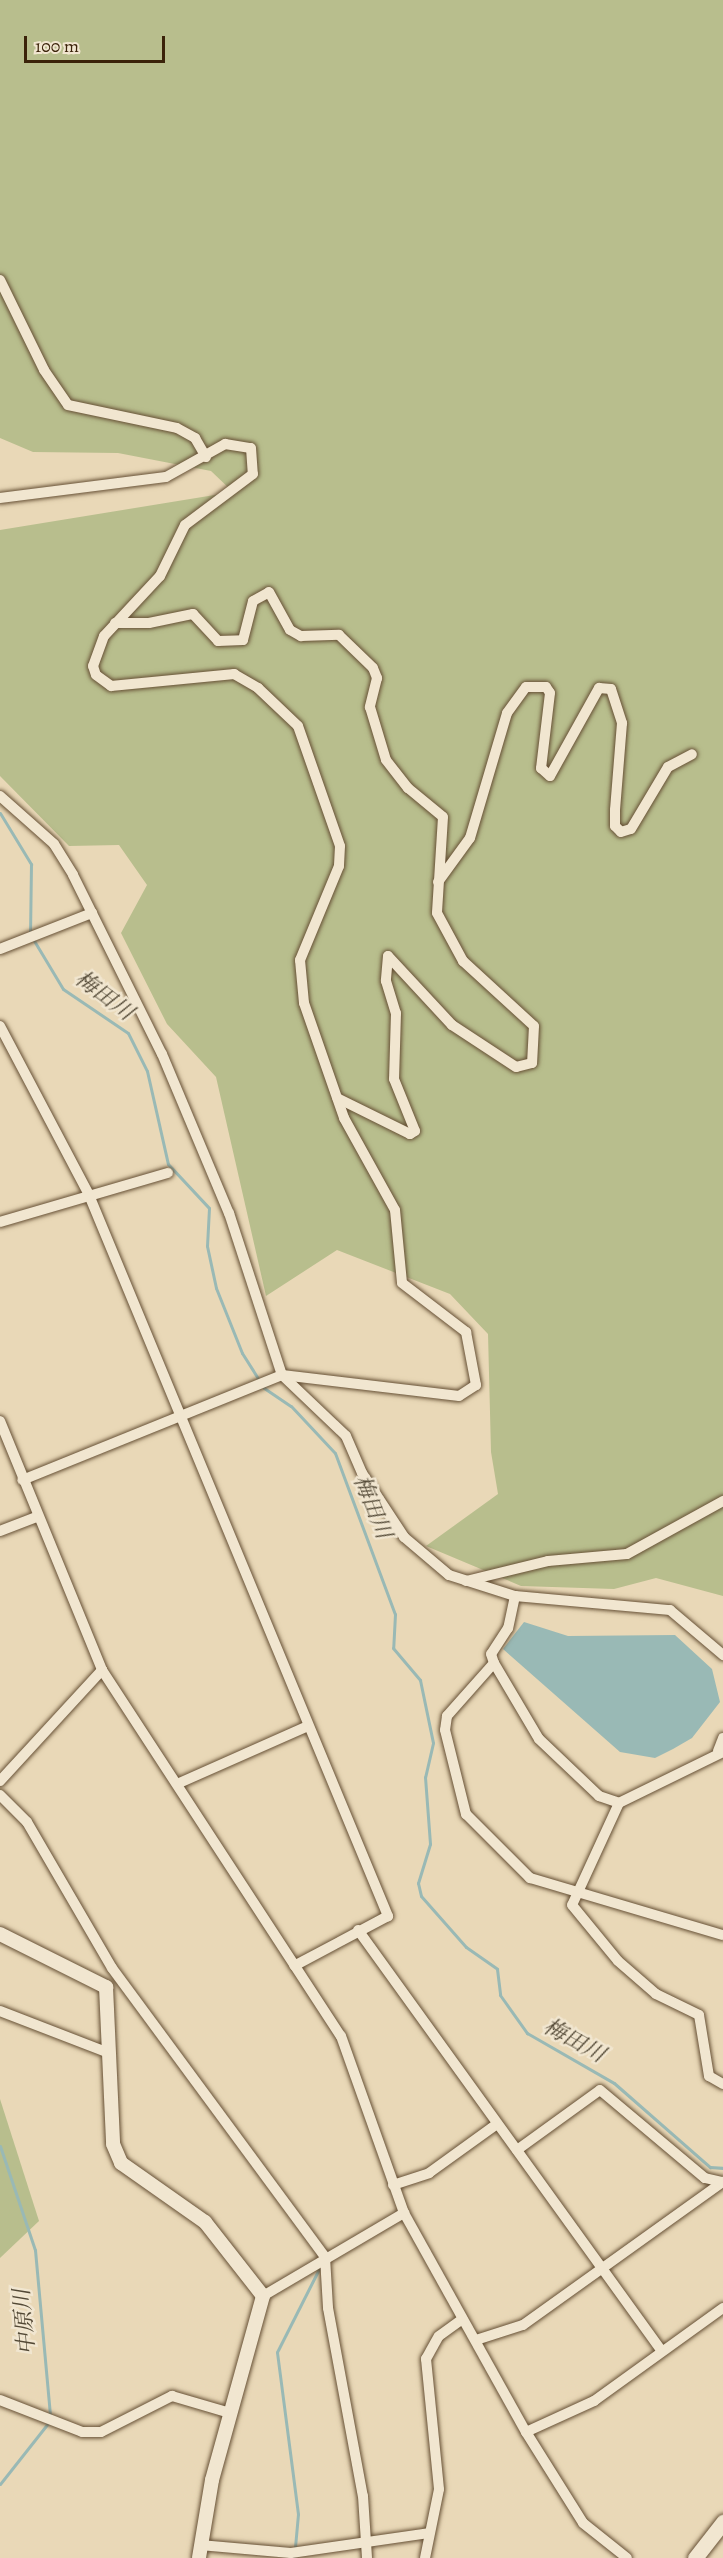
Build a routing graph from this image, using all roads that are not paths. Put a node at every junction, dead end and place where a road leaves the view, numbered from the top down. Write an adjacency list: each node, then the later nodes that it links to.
1 (0, 280): 2 (street)
2 (206, 457): 3 (street); 4 (street)
3 (0, 498)
4 (115, 623): 7 (street); 11 (street)
5 (692, 754): 7 (street)
6 (0, 796): 8 (street)
7 (438, 882): 11 (street)
8 (92, 913): 9 (street); 15 (street)
9 (0, 949)
10 (0, 1026): 13 (street)
11 (337, 1098): 15 (street)
12 (168, 1173): 13 (street)
13 (89, 1195): 14 (street); 16 (street)
14 (0, 1222)
15 (282, 1375): 16 (street); 22 (street)
16 (180, 1417): 18 (street); 27 (street)
17 (0, 1421): 18 (street)
18 (22, 1480): 20 (street)
19 (723, 1501): 22 (street)
20 (36, 1517): 21 (street); 26 (street)
21 (0, 1531)
22 (465, 1581): 23 (street)
23 (516, 1596): 24 (street); 25 (street)
24 (723, 1655)
25 (494, 1663): 33 (street); 34 (street)
26 (102, 1670): 30 (street); 31 (street)
27 (308, 1726): 31 (street); 35 (street)
28 (723, 1738): 29 (street)
29 (720, 1752): 33 (street)
30 (0, 1780)
31 (177, 1785): 38 (street)
32 (0, 1795): 39 (street)
33 (619, 1803): 34 (street)
34 (577, 1891): 37 (street); 43 (street)
35 (358, 1930): 38 (street); 44 (street)
36 (0, 1934): 40 (street)
37 (723, 1935)
38 (294, 1966): 47 (street)
39 (112, 1968): 40 (street); 49 (street)
40 (100, 1983): 42 (street)
41 (0, 2011): 42 (street)
42 (109, 2053): 51 (street)
43 (723, 2084)
44 (497, 2124): 45 (street); 47 (street)
45 (517, 2150): 46 (street); 50 (street)
46 (723, 2182): 50 (street)
47 (393, 2185): 48 (street)
48 (404, 2213): 49 (street); 53 (street)
49 (325, 2257): 51 (street); 61 (street)
50 (602, 2269): 54 (street); 55 (street)
51 (263, 2296): 57 (street)
52 (723, 2308): 55 (street)
53 (462, 2319): 54 (street); 60 (street)
54 (476, 2340): 58 (street)
55 (661, 2350): 58 (street)
56 (0, 2400): 57 (street)
57 (230, 2413): 62 (street)
58 (526, 2432): 65 (street)
59 (723, 2522): 66 (main road)
60 (429, 2533): 61 (street); 64 (street)
61 (369, 2541): 62 (street); 63 (street)
62 (199, 2551)
63 (367, 2558)
64 (424, 2558)
65 (627, 2558)
66 (695, 2558)

